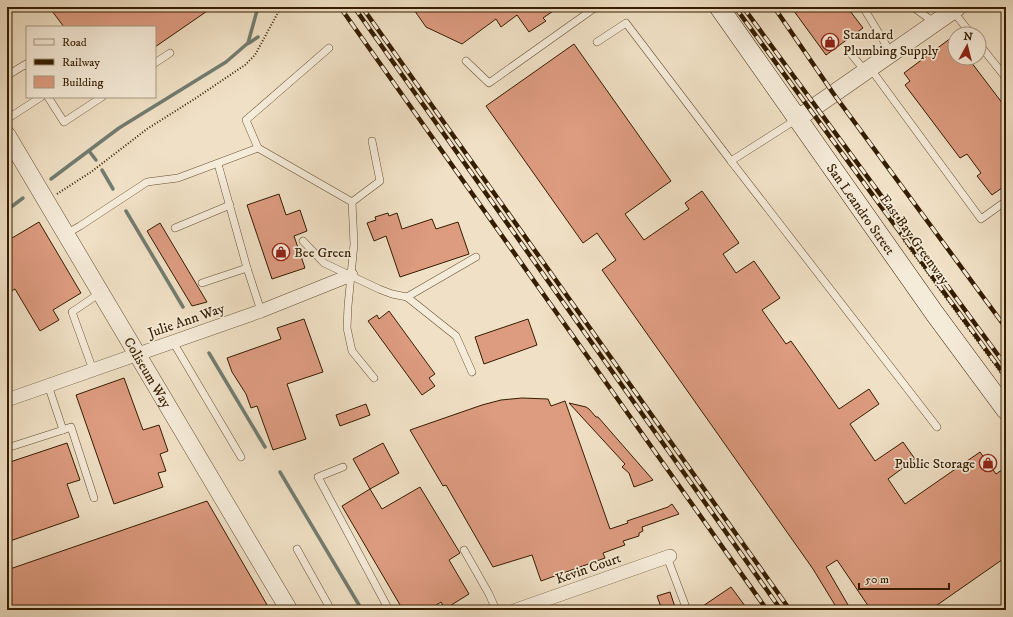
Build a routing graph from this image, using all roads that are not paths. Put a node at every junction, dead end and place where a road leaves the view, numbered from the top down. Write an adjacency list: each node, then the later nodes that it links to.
1 (596, 7): 14 (lane)
2 (719, 7): 24 (main road, San Leandro Street)
3 (863, 7): 11 (lane)
4 (913, 7): 6 (lane)
5 (956, 9): 6 (street); 7 (lane)
6 (935, 23): 11 (street)
7 (966, 26)
8 (597, 42): 28 (lane)
9 (329, 48): 27 (lane)
10 (170, 53): 15 (lane)
11 (891, 53): 17 (street)
12 (852, 54): 17 (lane)
13 (987, 54): 19 (lane)
14 (466, 61)
15 (156, 62)
16 (26, 64): 18 (lane)
17 (867, 70): 24 (street); 30 (lane)
18 (7, 74)
19 (1006, 78)
20 (39, 98): 23 (lane)
21 (49, 98): 22 (lane)
22 (100, 98)
23 (7, 119)
24 (797, 119): 28 (lane); 50 (main road, San Leandro Street)
25 (7, 135): 34 (street, Coliseum Way)
26 (372, 141): 31 (lane)
27 (258, 148): 29 (lane); 31 (lane)
28 (731, 161): 51 (lane)
29 (218, 164): 32 (lane); 34 (lane)
30 (1006, 201)
31 (352, 202): 38 (lane)
32 (230, 205): 33 (lane); 37 (lane)
33 (175, 228)
34 (65, 234): 40 (street, Coliseum Way)
35 (302, 241): 38 (lane)
36 (476, 257): 41 (lane)
37 (247, 268): 39 (lane); 42 (lane)
38 (351, 274): 41 (lane); 42 (street, Julie Ann Way); 47 (lane)
39 (202, 283)
40 (100, 293): 44 (street, Coliseum Way); 45 (lane)
41 (407, 297): 46 (lane)
42 (261, 311): 43 (street, Julie Ann Way)
43 (173, 342): 44 (street, Julie Ann Way); 54 (lane)
44 (136, 354): 45 (street, Julie Ann Way); 61 (street, Coliseum Way)
45 (93, 370): 48 (street, Julie Ann Way)
46 (472, 372)
47 (374, 378)
48 (48, 385): 49 (street, Julie Ann Way); 52 (lane)
49 (7, 400)
50 (1006, 410)
51 (937, 427)
52 (62, 430): 53 (lane); 56 (lane)
53 (7, 448)
54 (241, 457)
55 (343, 467): 63 (lane)
56 (94, 498)
57 (297, 549): 62 (lane)
58 (464, 550): 64 (lane)
59 (668, 556): 60 (street, Kevin Court); 66 (lane)
60 (537, 606): 65 (street, Kevin Court)
61 (289, 610)
62 (331, 610)
63 (390, 610)
64 (496, 610)
65 (516, 610)
66 (687, 610)

